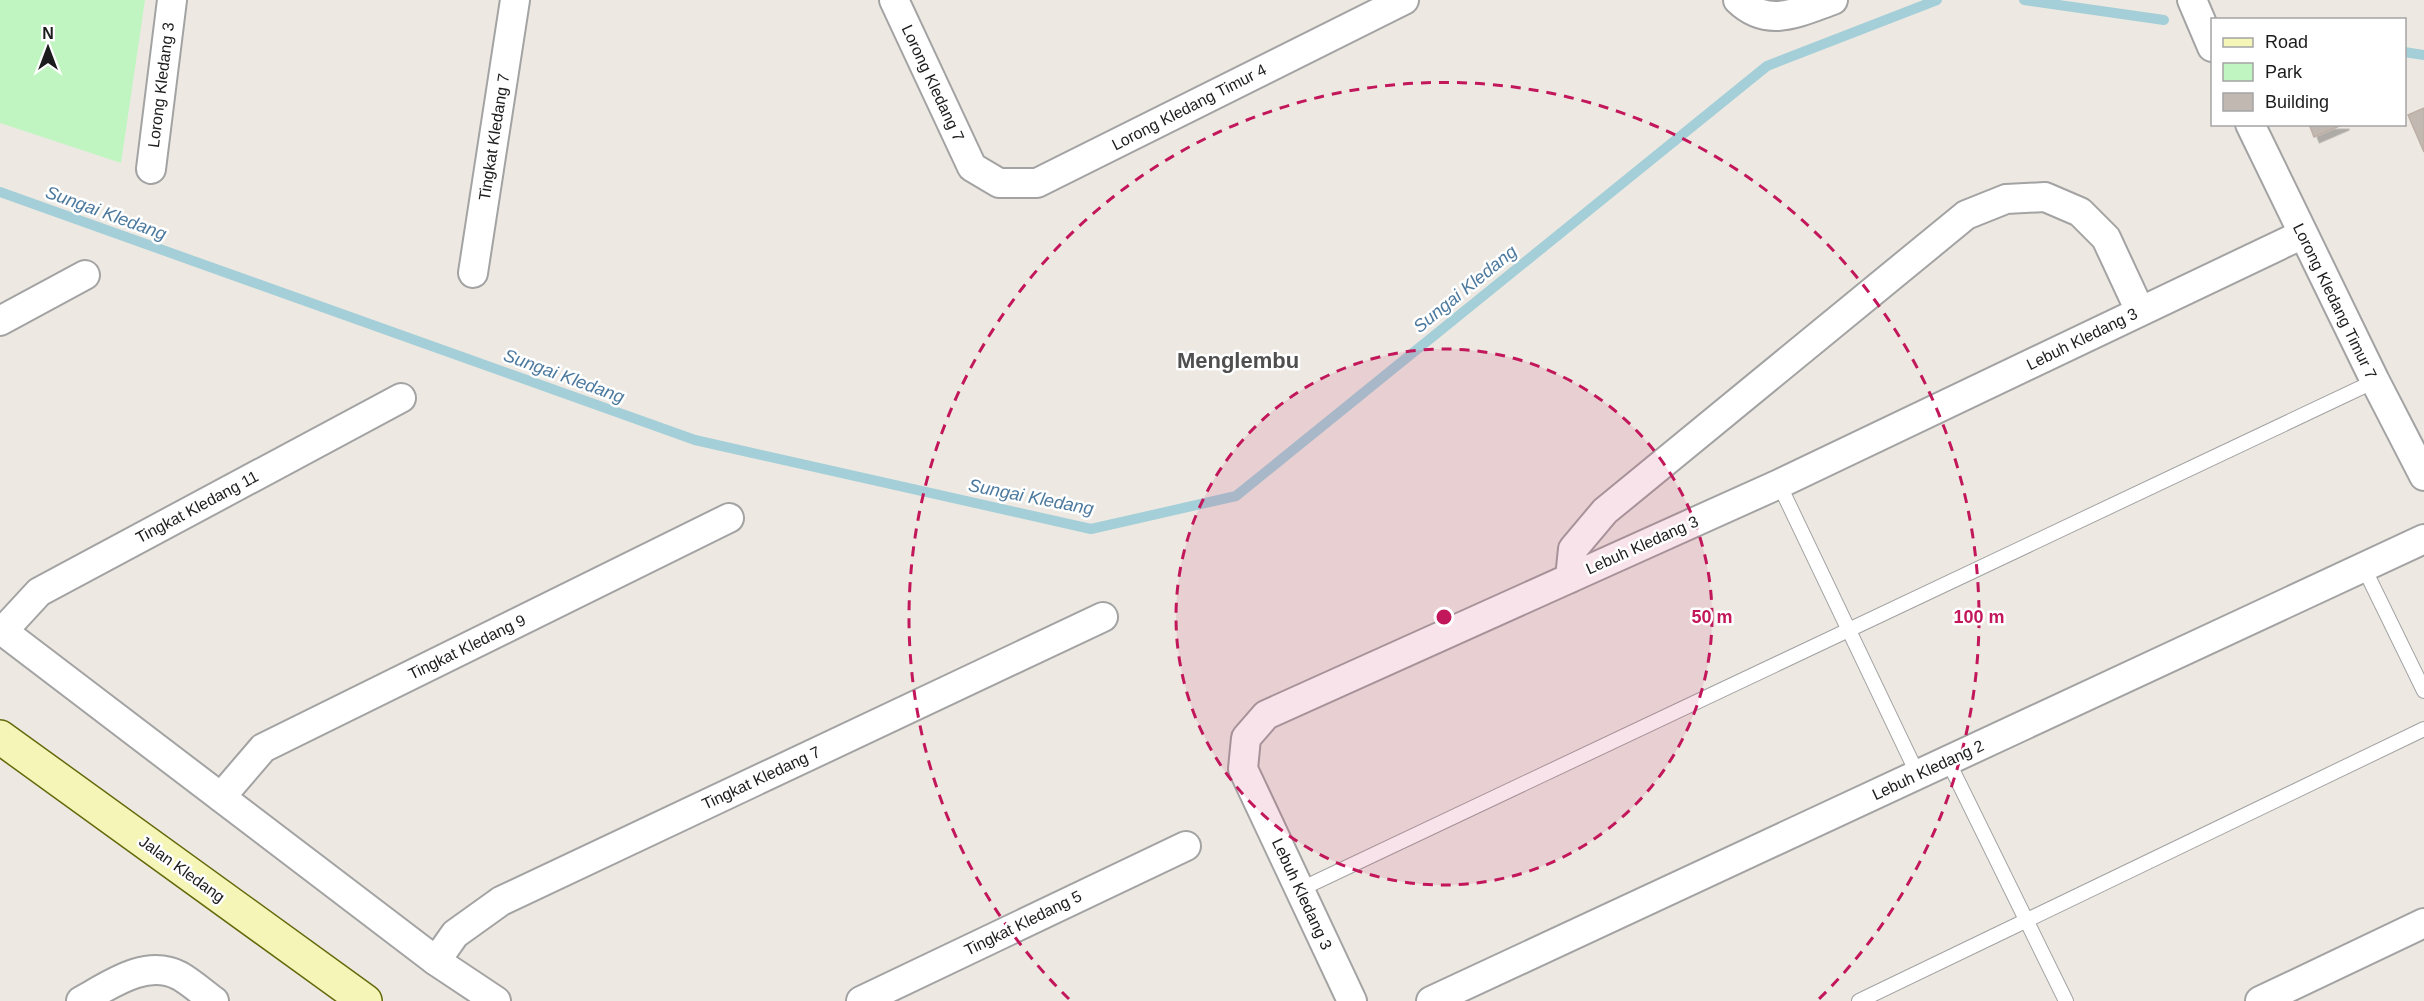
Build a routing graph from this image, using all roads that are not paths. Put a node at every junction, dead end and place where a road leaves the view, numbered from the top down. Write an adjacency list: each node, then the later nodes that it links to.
1 (172, 0): 11 (street, Lorong Kledang 3)
2 (515, 0): 13 (street, Tingkat Kledang 7)
3 (894, 0): 10 (street, Lorong Kledang 7)
4 (1404, 0): 10 (street, Lorong Kledang Timur 4)
5 (1738, 0): 6 (street)
6 (1833, 0)
7 (2192, 0): 8 (street)
8 (2211, 45)
9 (2251, 126): 12 (street, Lorong Kledang Timur 7)
10 (972, 167)
11 (151, 169)
12 (2302, 234): 15 (street, Lebuh Kledang 3); 17 (street, Lorong Kledang Timur 7)
13 (473, 273)
14 (86, 275): 16 (street)
15 (2140, 311): 20 (street, Lebuh Kledang 3); 24 (street)
16 (0, 321)
17 (2375, 381): 19 (street, Lorong Kledang Timur 7); 27 (lane)
18 (401, 398): 26 (street, Tingkat Kledang 11)
19 (2424, 476)
20 (1779, 484): 24 (street, Lebuh Kledang 3); 27 (lane)
21 (729, 518): 33 (street, Tingkat Kledang 9)
22 (2424, 539): 23 (street, Lebuh Kledang 2)
23 (2364, 568): 28 (lane); 31 (street, Lebuh Kledang 2)
24 (1570, 578): 35 (street, Lebuh Kledang 3)
25 (1103, 616): 38 (street, Tingkat Kledang 7)
26 (1, 630): 33 (street)
27 (1849, 630): 32 (lane); 35 (lane)
28 (2424, 691)
29 (2424, 729): 36 (lane)
30 (0, 737): 41 (main road, Jalan Kledang)
31 (1948, 761): 32 (street, Lebuh Kledang 2); 36 (lane)
32 (1918, 775): 45 (street, Lebuh Kledang 2)
33 (221, 797): 38 (street)
34 (1186, 846): 43 (street, Tingkat Kledang 5)
35 (1301, 889): 44 (street, Lebuh Kledang 3)
36 (2026, 921): 46 (lane); 47 (lane)
37 (2424, 923): 48 (street)
38 (436, 961): 42 (street)
39 (81, 1001): 40 (street)
40 (214, 1001)
41 (365, 1001)
42 (496, 1001)
43 (861, 1001)
44 (1352, 1001)
45 (1431, 1001)
46 (1859, 1001)
47 (2066, 1001)
48 (2260, 1001)

